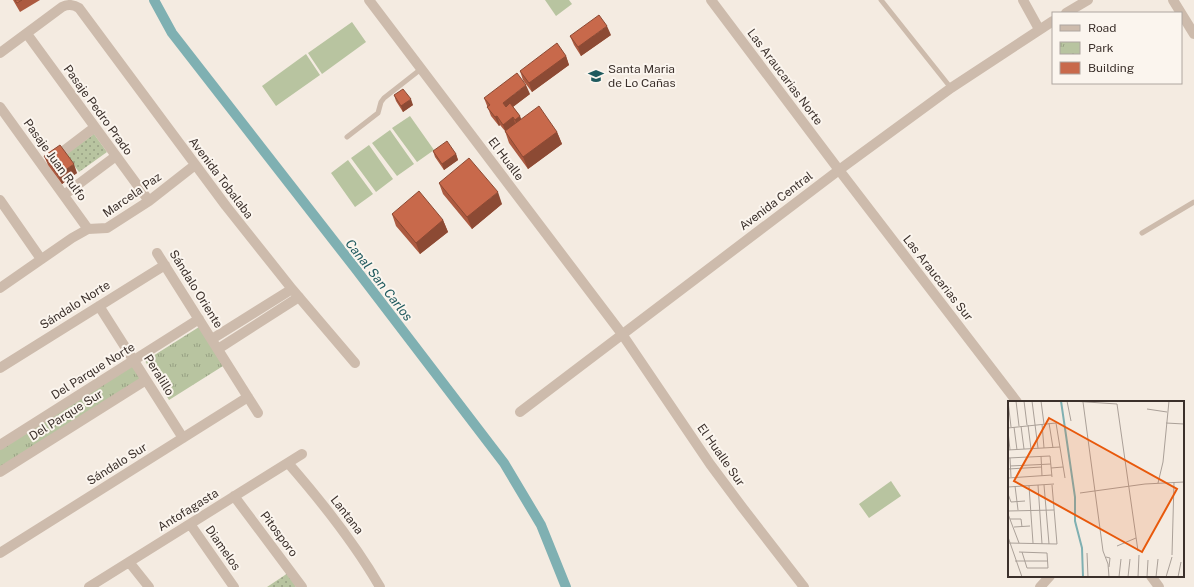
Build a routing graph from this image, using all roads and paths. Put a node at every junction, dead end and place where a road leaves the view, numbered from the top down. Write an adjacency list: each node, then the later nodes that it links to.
1 (369, 0): 15 (street, El Hualle)
2 (711, 0): 23 (street, Las Araucarias Norte)
3 (881, 0): 16 (lane)
4 (1023, 0): 11 (street)
5 (1088, 0): 7 (street)
6 (1173, 0): 8 (street)
7 (1068, 12)
8 (1180, 12)
9 (1182, 15): 13 (street)
10 (1052, 21): 11 (street, Avenida Central)
11 (1038, 29): 16 (street, Avenida Central)
12 (27, 34): 14 (street); 18 (street, Pasaje Pedro Prado); 21 (street, Avenida Tobalaba)
13 (1194, 34)
14 (0, 53)
15 (422, 69): 19 (lane); 38 (street, El Hualle)
16 (951, 88): 23 (street, Avenida Central)
17 (0, 107): 22 (street, Pasaje Juan Rulfo)
18 (95, 128): 20 (street, Pasaje Pedro Prado); 22 (street)
19 (347, 137)
20 (116, 156): 24 (street); 26 (street, Pasaje Pedro Prado)
21 (195, 165): 26 (street, Marcela Paz); 34 (street, Avenida Tobalaba)
22 (43, 166): 24 (street, Pasaje Juan Rulfo)
23 (839, 170): 38 (street, Avenida Central); 46 (street, Las Araucarias Sur)
24 (64, 195): 28 (street, Pasaje Juan Rulfo)
25 (0, 200): 31 (street)
26 (149, 201): 28 (street, Marcela Paz)
27 (1194, 202): 29 (lane)
28 (88, 229): 31 (street, Marcela Paz)
29 (1142, 233)
30 (157, 253): 32 (street, Sándalo Oriente)
31 (41, 258): 33 (street, Marcela Paz)
32 (165, 264): 36 (street, Sándalo Norte); 37 (street, Sándalo Oriente)
33 (0, 288)
34 (292, 289): 35 (street, Avenida Tobalaba); 39 (street, Sándalo Oriente)
35 (299, 297): 40 (street, Sándalo Oriente); 42 (street, Avenida Tobalaba)
36 (99, 306): 41 (street, Peralillo); 43 (street, Sándalo Norte)
37 (199, 319): 39 (street, Sándalo Oriente); 41 (street, Del Parque Norte)
38 (622, 334): 48 (street, Avenida Central); 65 (street, El Hualle Sur)
39 (212, 339): 40 (street, Sándalo Oriente)
40 (218, 348): 45 (street, Sándalo Oriente)
41 (134, 360): 44 (street, Peralillo); 50 (street, Del Parque Norte)
42 (355, 363)
43 (0, 368)
44 (146, 380): 49 (street, Peralillo); 53 (street, Del Parque Sur)
45 (248, 397): 47 (street, Sándalo Oriente); 49 (street, Sándalo Sur)
46 (1016, 401)
47 (258, 412)
48 (520, 412)
49 (183, 438): 56 (street, Sándalo Sur)
50 (0, 445)
51 (302, 454): 52 (street, Antofagasta)
52 (288, 463): 54 (street, Antofagasta); 64 (street, Lantana)
53 (0, 472)
54 (234, 496): 55 (street, Antofagasta); 63 (street, Pitosporo)
55 (190, 524): 57 (street, Antofagasta); 62 (street, Diamelos)
56 (0, 553)
57 (129, 562): 60 (street, Antofagasta); 61 (street)
58 (1049, 577): 66 (street)
59 (1152, 577): 67 (street)
60 (89, 587)
61 (149, 587)
62 (234, 587)
63 (302, 587)
64 (380, 587)
65 (804, 587)
66 (1040, 587)
67 (1160, 587)

